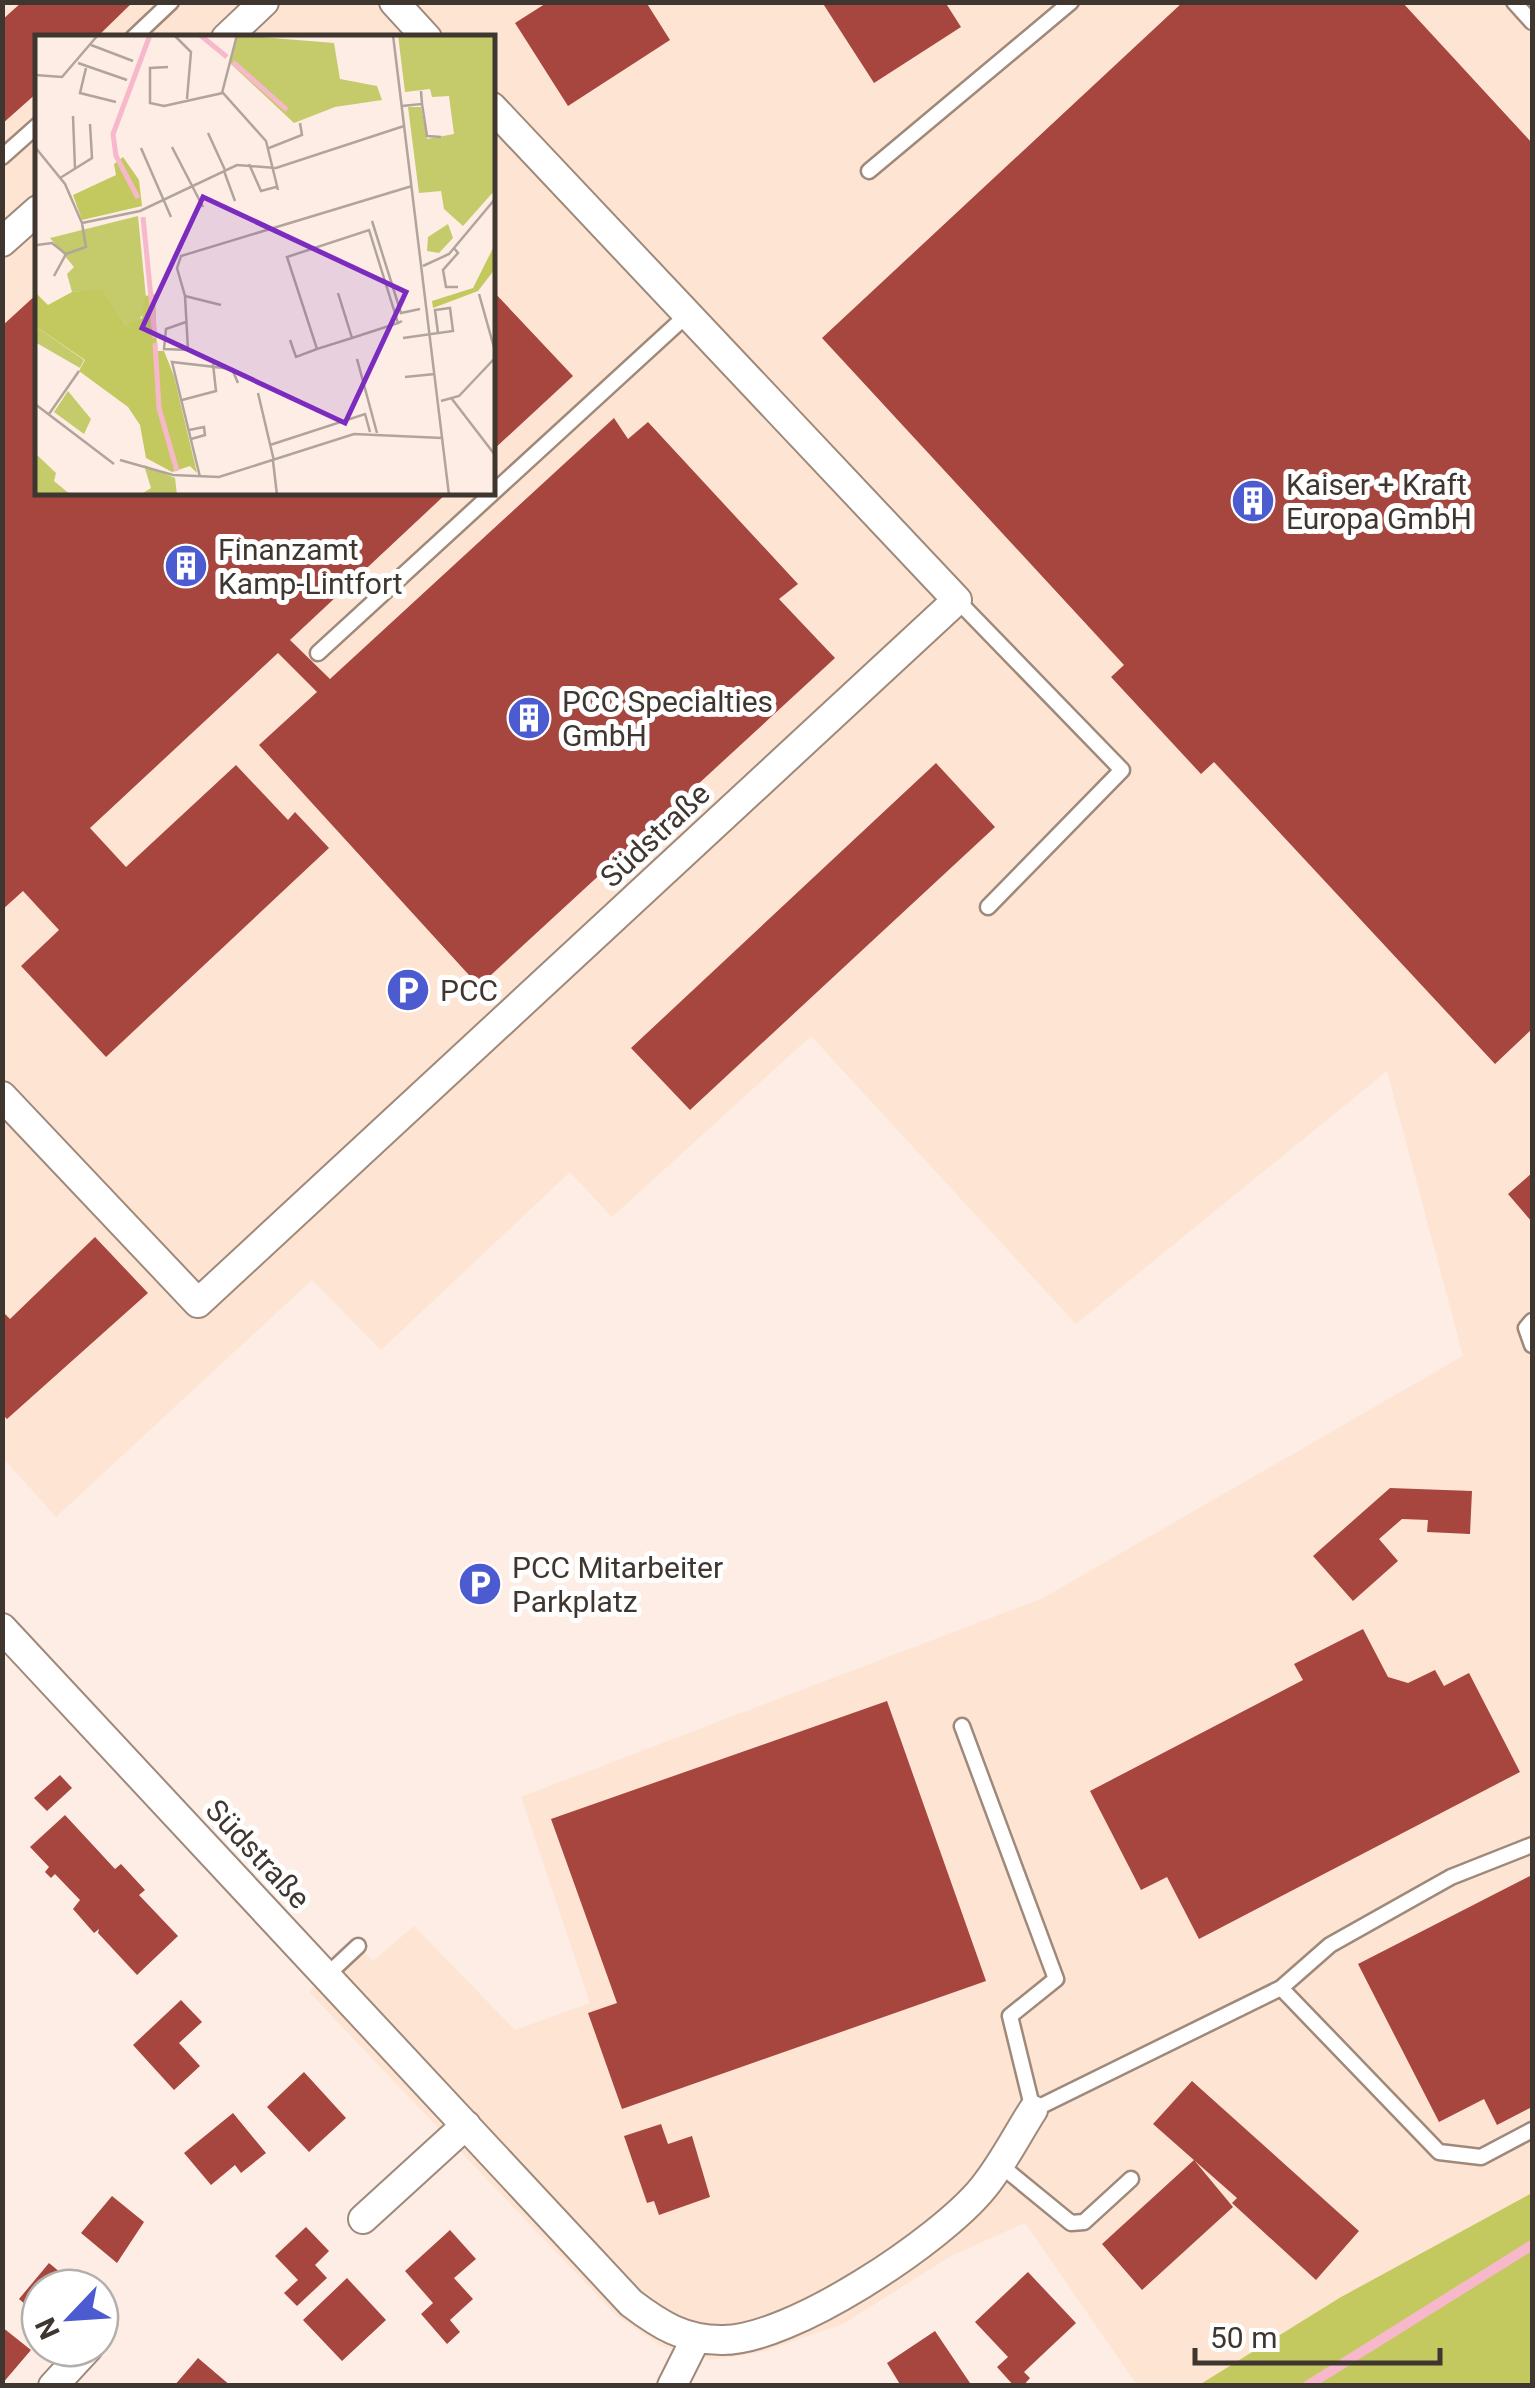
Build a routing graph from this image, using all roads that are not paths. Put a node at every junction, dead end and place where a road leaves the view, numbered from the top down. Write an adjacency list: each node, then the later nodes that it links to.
1 (171, 2): 7 (lane)
2 (264, 2): 8 (street)
3 (394, 2): 9 (street)
4 (1070, 2): 13 (lane)
5 (1514, 2): 6 (lane)
6 (1532, 22)
7 (136, 35)
8 (229, 35)
9 (424, 35)
10 (495, 110): 16 (street)
11 (35, 128): 12 (lane)
12 (2, 157)
13 (869, 171)
14 (35, 213): 15 (street)
15 (2, 242)
16 (688, 314): 17 (lane); 19 (street)
17 (495, 491)
18 (490, 495): 20 (lane)
19 (957, 600): 21 (lane); 22 (street, Südstraße)
20 (318, 653)
21 (988, 906)
22 (2, 1096)
23 (1532, 1322): 24 (lane)
24 (1532, 1345)
25 (2, 1628): 29 (street, Südstraße)
26 (962, 1726): 31 (lane)
27 (1532, 1845): 30 (lane)
28 (358, 1946): 29 (lane)
29 (327, 1975): 32 (street, Südstraße)
30 (1281, 1988): 31 (lane); 33 (lane)
31 (1033, 2110): 34 (street, Südstraße)
32 (466, 2124): 36 (street); 37 (street, Südstraße)
33 (1532, 2130)
34 (999, 2163): 35 (lane); 37 (street, Südstraße)
35 (1130, 2179)
36 (363, 2218)
37 (696, 2338): 38 (street)
38 (672, 2386)

